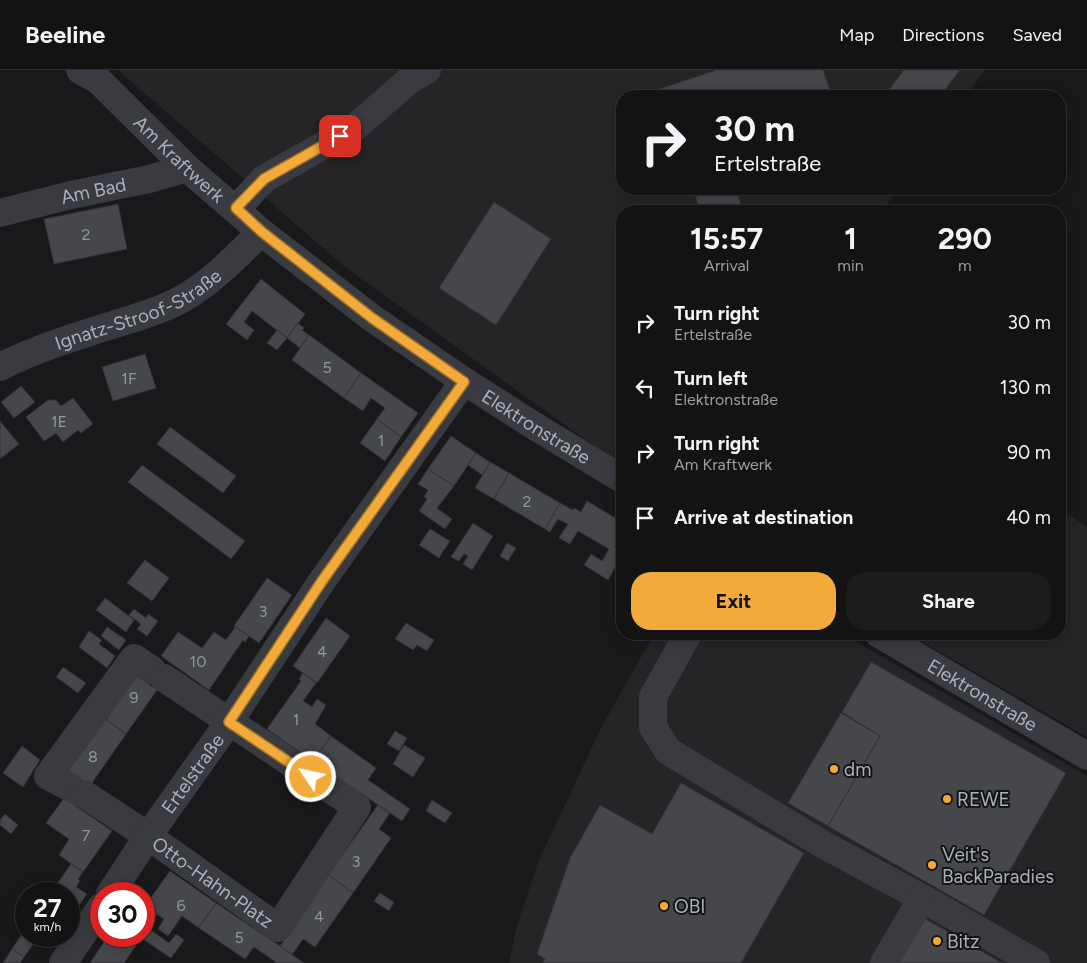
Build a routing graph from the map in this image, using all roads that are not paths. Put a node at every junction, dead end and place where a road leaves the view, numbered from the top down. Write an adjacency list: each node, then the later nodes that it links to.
1 (80, 70): 3 (street, Am Kraftwerk)
2 (427, 70): 4 (street, Am Kraftwerk)
3 (187, 168): 4 (street, Am Kraftwerk); 5 (street, Am Bad)
4 (236, 208): 6 (street, Elektronstraße)
5 (0, 214)
6 (262, 232): 7 (street, Ignatz-Stroof-Straße); 8 (street, Elektronstraße)
7 (0, 367)
8 (464, 382): 9 (street, Elektronstraße); 12 (street, Ertelstraße)
9 (616, 475)
10 (685, 640): 16 (street)
11 (889, 640): 13 (street, Elektronstraße)
12 (229, 722): 14 (street, Ertelstraße); 14 (street, Otto-Hahn-Platz); 14 (street, Otto-Hahn-Platz)
13 (1087, 756)
14 (148, 836): 15 (street, Ertelstraße)
15 (118, 882)
16 (922, 898): 19 (street); 20 (street)
17 (90, 924): 18 (street)
18 (64, 963)
19 (884, 963)
20 (1036, 963)

